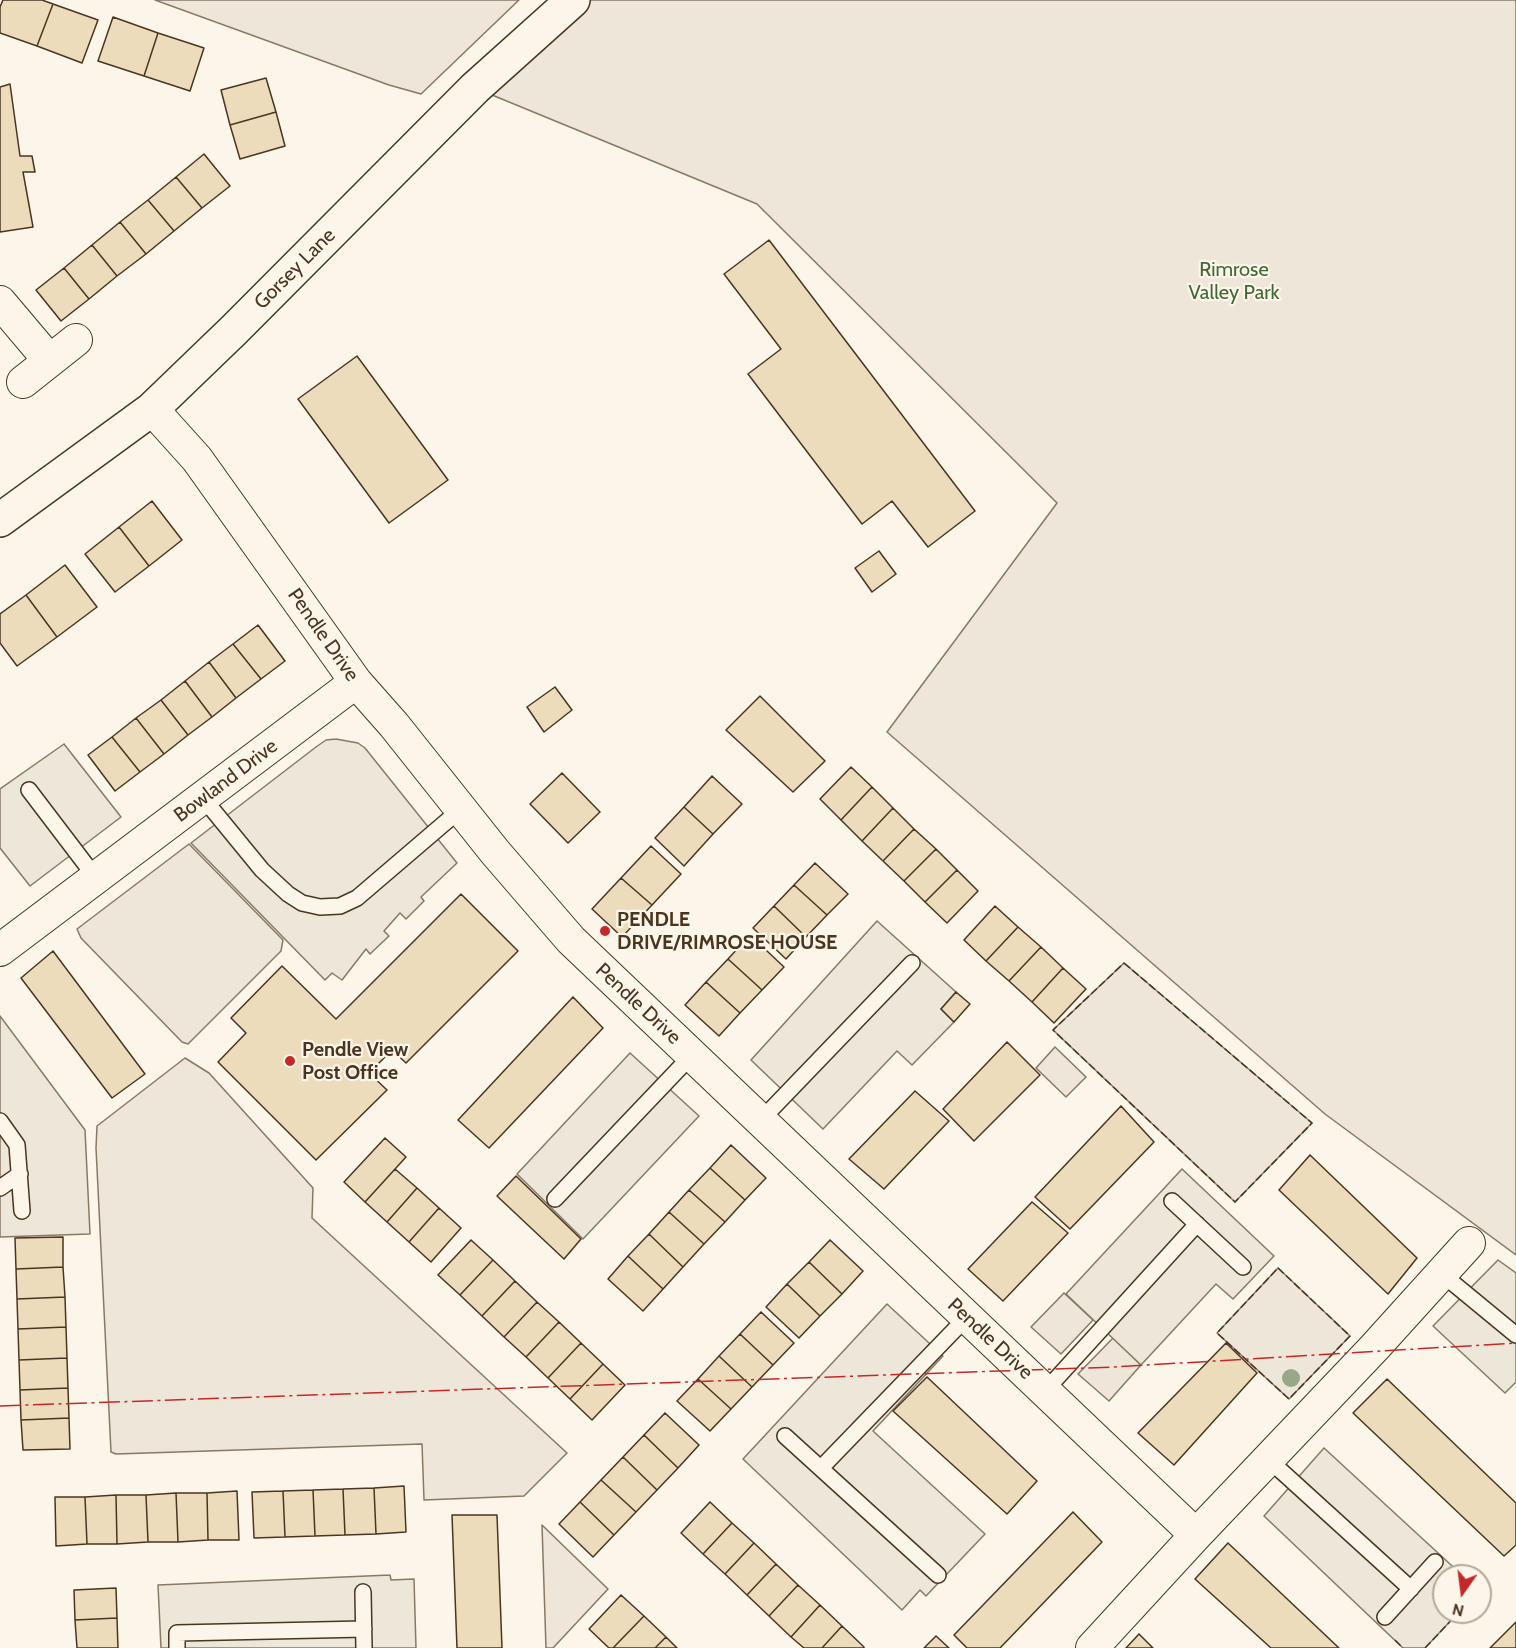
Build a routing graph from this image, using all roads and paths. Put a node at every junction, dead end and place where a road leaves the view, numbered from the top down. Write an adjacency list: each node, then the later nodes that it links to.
1 (573, 0): 6 (main road, Gorsey Lane)
2 (0, 303): 4 (street)
3 (76, 340): 4 (street)
4 (50, 360): 5 (street)
5 (23, 382)
6 (152, 409): 7 (main road, Gorsey Lane); 8 (street, Pendle Drive)
7 (0, 520)
8 (356, 682): 10 (street, Bowland Drive); 11 (street, Pendle Drive)
9 (29, 790): 12 (lane)
10 (203, 798): 11 (lane); 12 (street, Bowland Drive)
11 (461, 809): 15 (street, Pendle Drive)
12 (96, 878): 13 (street, Bowland Drive)
13 (0, 950)
14 (912, 963): 16 (lane)
15 (692, 1054): 16 (street, Pendle Drive); 20 (lane)
16 (761, 1120): 27 (street, Pendle Drive)
17 (0, 1121): 18 (lane)
18 (20, 1174): 19 (lane); 22 (lane)
19 (0, 1188)
20 (555, 1199)
21 (1172, 1201): 23 (lane)
22 (22, 1211)
23 (1197, 1224): 25 (lane); 29 (lane)
24 (1468, 1243): 26 (street)
25 (1243, 1267)
26 (1442, 1274): 28 (lane); 31 (street)
27 (967, 1317): 29 (street, Pendle Drive); 32 (lane)
28 (1516, 1335)
29 (1045, 1391): 33 (street, Pendle Drive)
30 (785, 1436): 32 (lane)
31 (1268, 1458): 33 (street); 36 (lane)
32 (821, 1468): 35 (lane)
33 (1196, 1535): 42 (street)
34 (1436, 1562): 36 (lane)
35 (938, 1575)
36 (1411, 1589): 38 (lane)
37 (363, 1592): 39 (lane)
38 (1385, 1617)
39 (364, 1629): 40 (lane); 41 (lane)
40 (177, 1648)
41 (364, 1648)
42 (1092, 1648)

